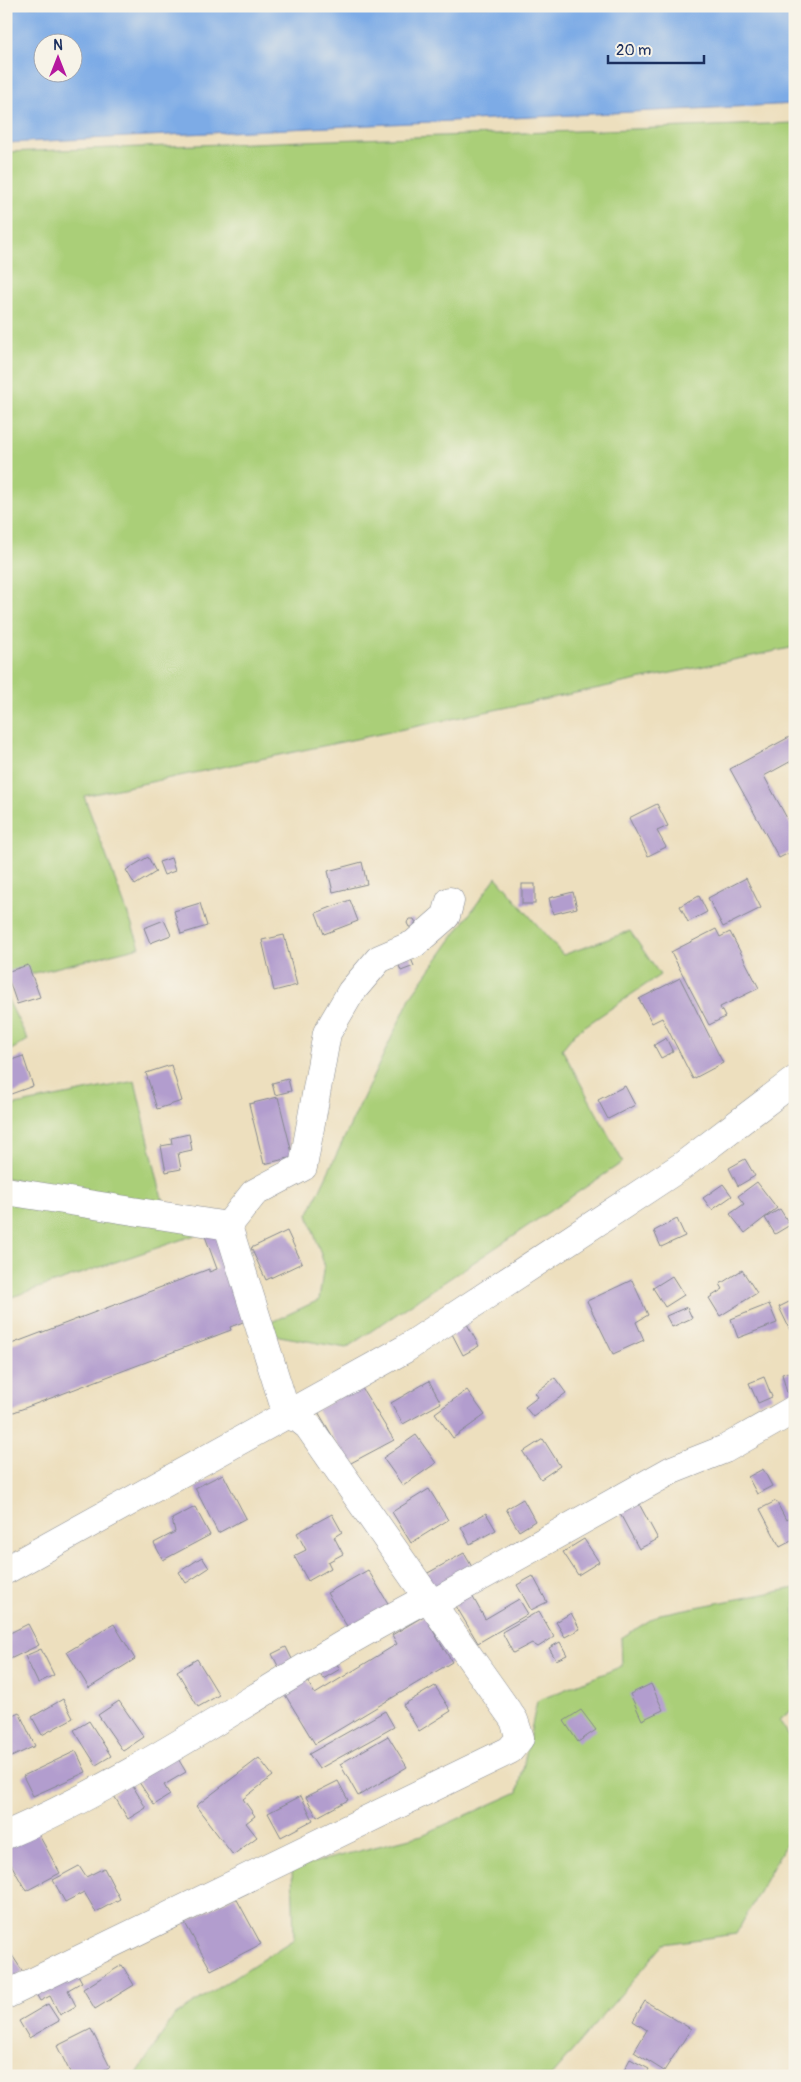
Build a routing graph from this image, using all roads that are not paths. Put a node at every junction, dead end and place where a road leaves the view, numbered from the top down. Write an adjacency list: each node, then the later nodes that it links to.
1 (450, 902): 4 (street)
2 (795, 1080): 6 (street)
3 (6, 1191): 4 (street)
4 (228, 1226): 6 (street)
5 (795, 1409): 8 (street)
6 (287, 1414): 7 (street); 8 (street)
7 (6, 1570)
8 (429, 1601): 9 (street); 10 (street)
9 (6, 1835)
10 (6, 1995)

